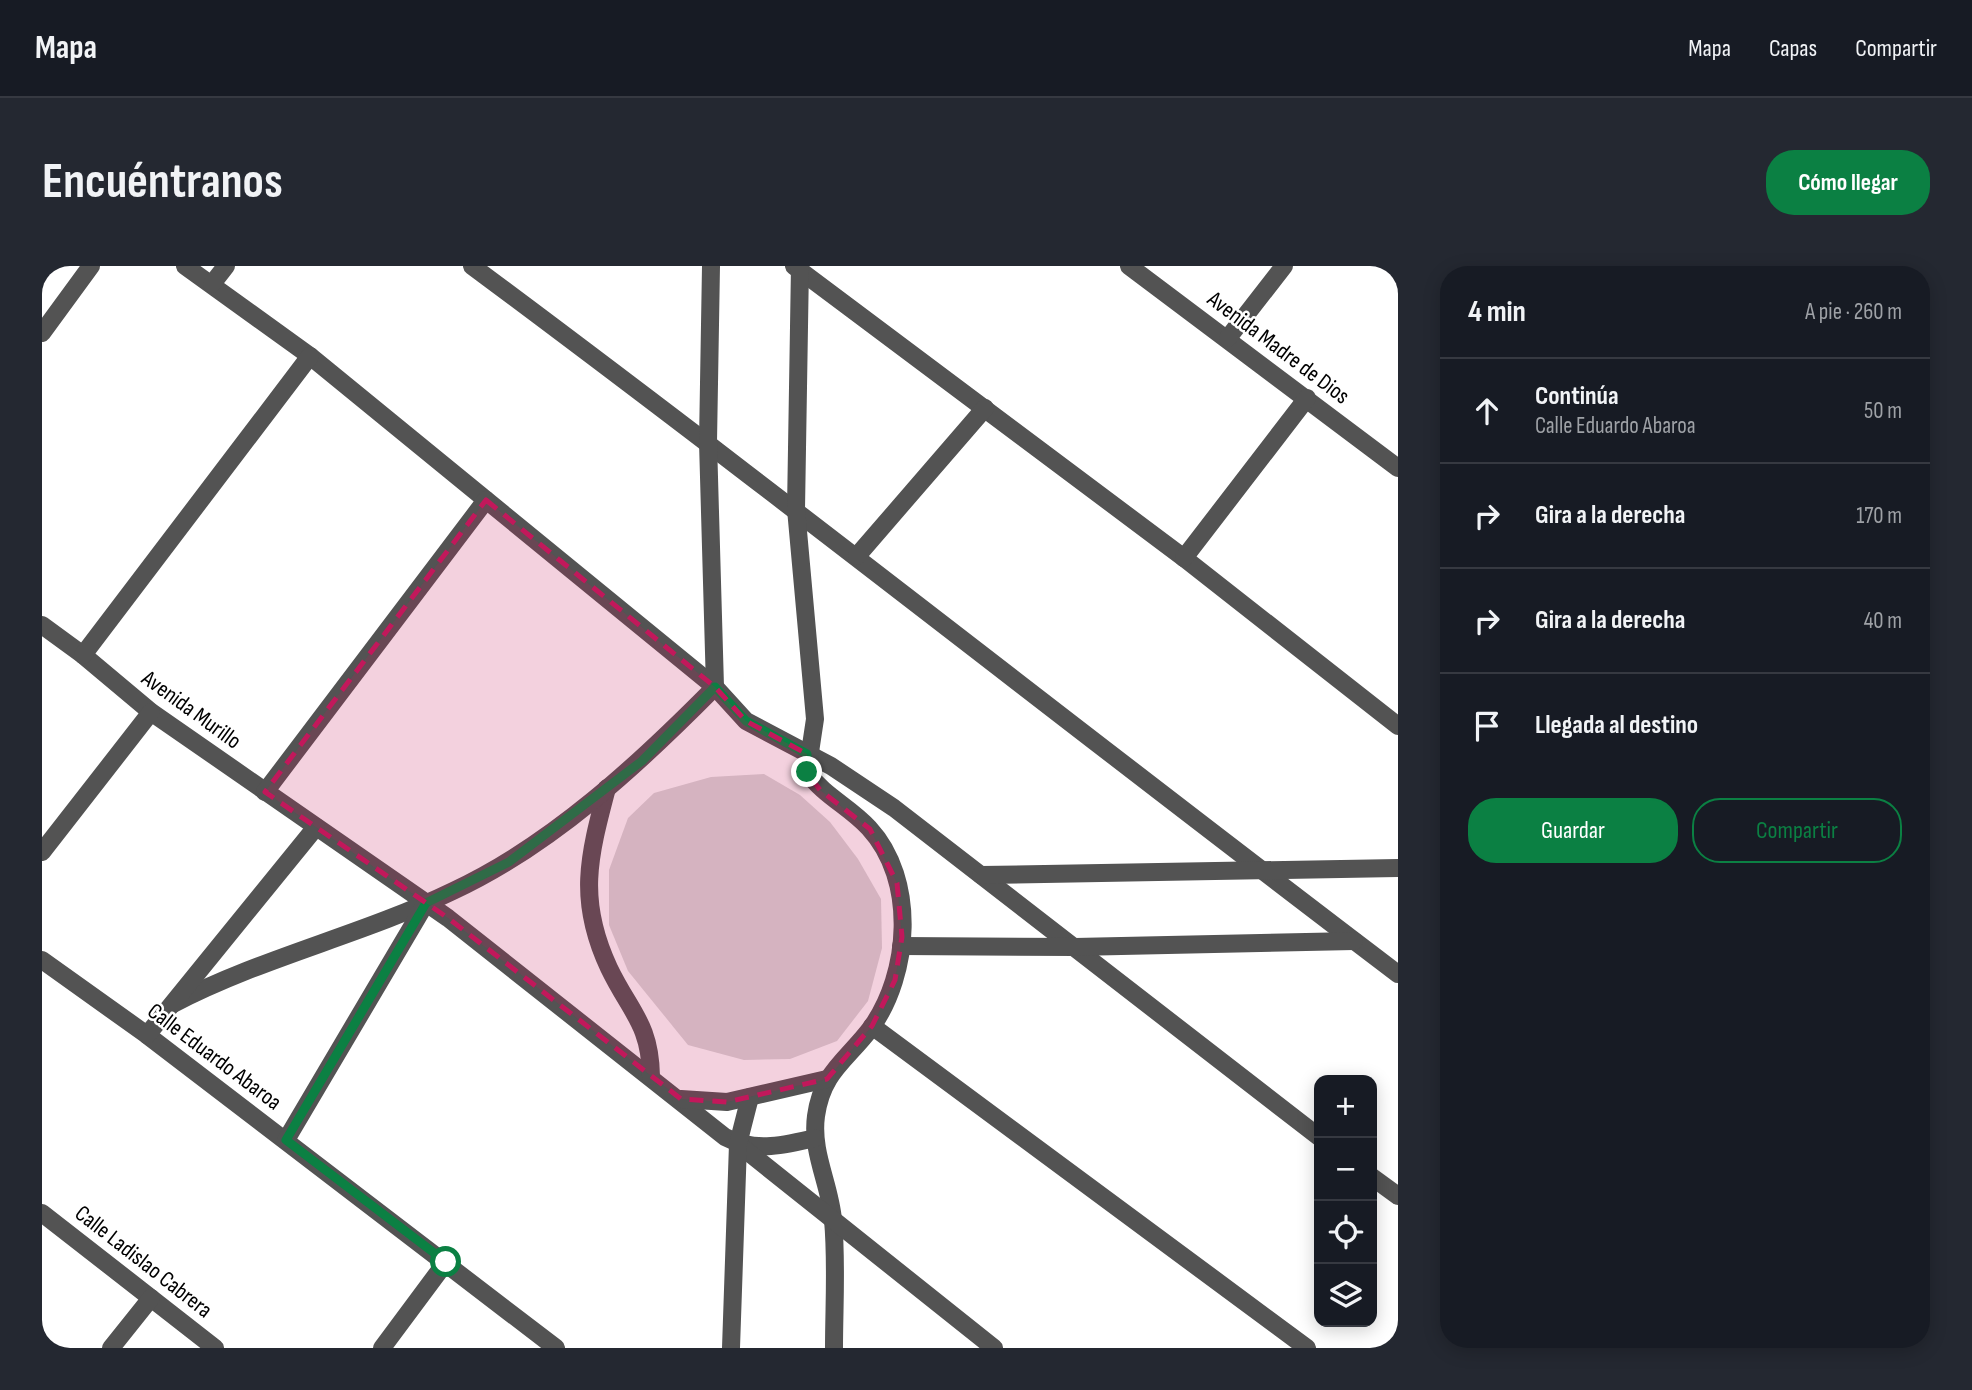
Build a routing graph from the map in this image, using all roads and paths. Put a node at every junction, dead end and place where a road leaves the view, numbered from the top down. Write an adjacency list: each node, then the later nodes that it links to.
1 (91, 266): 10 (street)
2 (185, 266): 9 (street)
3 (226, 266): 9 (street)
4 (472, 266): 15 (street)
5 (711, 266): 15 (street)
6 (1129, 266): 11 (street, Avenida Madre de Dios)
7 (1284, 266): 11 (street)
8 (798, 268): 14 (street); 18 (street)
9 (212, 284): 12 (street)
10 (42, 333)
11 (1228, 338): 13 (street, Avenida Madre de Dios)
12 (310, 356): 17 (street); 22 (street)
13 (1307, 398): 16 (street, Avenida Madre de Dios); 20 (street)
14 (985, 408): 19 (street); 20 (street)
15 (708, 442): 18 (street); 23 (street)
16 (1398, 468)
17 (486, 500): 23 (street); 28 (street)
18 (796, 509): 19 (street); 26 (street)
19 (857, 556): 32 (street)
20 (1184, 558): 25 (street)
21 (42, 625): 22 (street, Avenida Murillo)
22 (83, 655): 24 (street, Avenida Murillo)
23 (715, 687): 26 (street); 27 (street)
24 (151, 712): 28 (street, Avenida Murillo); 30 (street)
25 (1398, 726)
26 (807, 754): 33 (street); 36 (street)
27 (607, 788): 34 (street); 43 (street)
28 (265, 792): 29 (street, Avenida Murillo)
29 (316, 827): 34 (street, Avenida Murillo); 40 (street)
30 (42, 852)
31 (1398, 868): 32 (street)
32 (1262, 872): 33 (street); 35 (street)
33 (981, 875): 37 (street)
34 (426, 903): 40 (street); 43 (street, Avenida Murillo); 49 (street)
35 (1354, 941): 37 (street); 39 (street)
36 (901, 946): 37 (street); 41 (street)
37 (1075, 947): 47 (street)
38 (42, 960): 42 (street, Calle Eduardo Abaroa)
39 (1398, 974)
40 (173, 1004): 42 (street)
41 (872, 1026): 44 (street); 64 (street)
42 (147, 1035): 49 (street, Calle Eduardo Abaroa)
43 (651, 1076): 46 (street, Avenida Murillo)
44 (827, 1079): 45 (street); 48 (street)
45 (750, 1097): 46 (street); 50 (street)
46 (681, 1100): 50 (street, Avenida Murillo)
47 (1314, 1133)
48 (815, 1138): 50 (street); 54 (street)
49 (286, 1140): 55 (street, Calle Eduardo Abaroa)
50 (738, 1144): 54 (street, Avenida Murillo); 61 (street)
51 (1377, 1181): 52 (street)
52 (1398, 1196)
53 (42, 1213): 56 (street, Calle Ladislao Cabrera)
54 (833, 1218): 62 (street); 63 (street, Avenida Murillo)
55 (446, 1262): 59 (street); 60 (street, Calle Eduardo Abaroa)
56 (151, 1298): 57 (street); 58 (street, Calle Ladislao Cabrera)
57 (111, 1348)
58 (215, 1348)
59 (382, 1348)
60 (556, 1348)
61 (731, 1348)
62 (834, 1348)
63 (995, 1348)
64 (1307, 1348)

